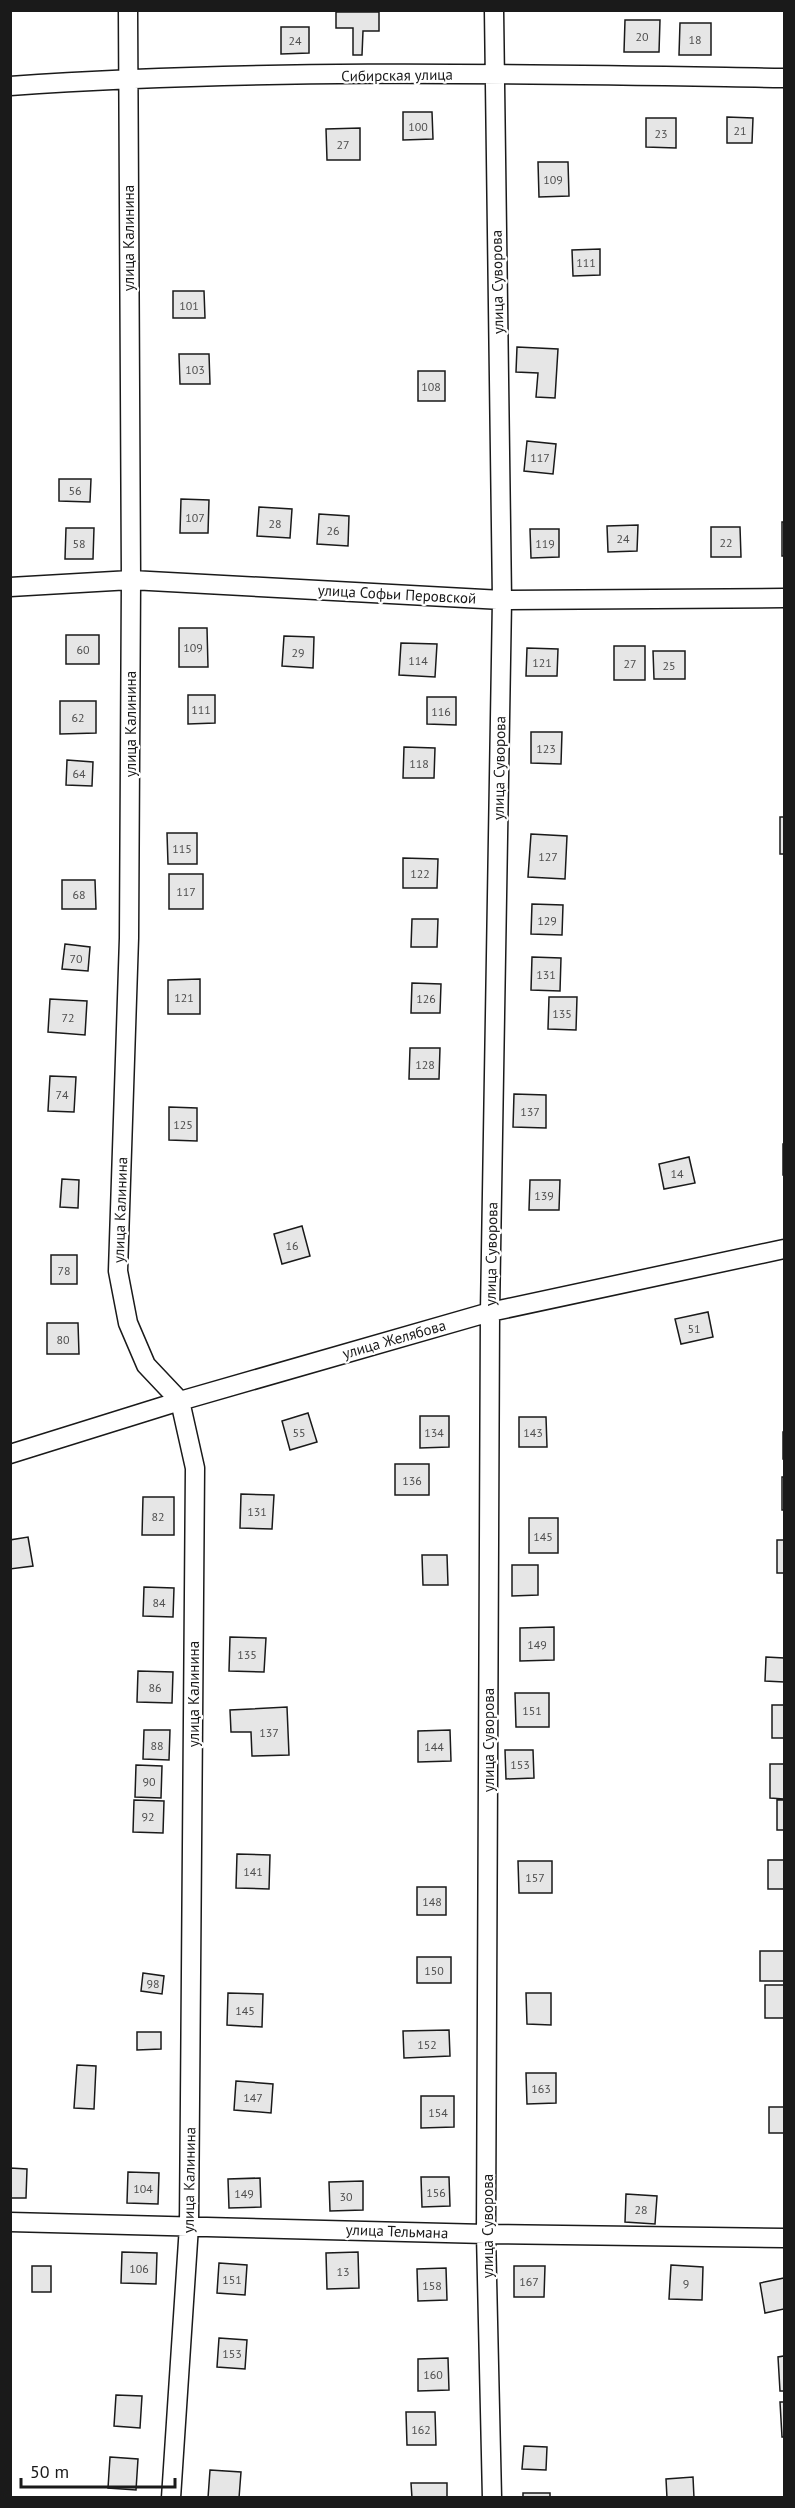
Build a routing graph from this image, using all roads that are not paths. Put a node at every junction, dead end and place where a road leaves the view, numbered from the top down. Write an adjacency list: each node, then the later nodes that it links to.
1 (128, 10): 4 (street, улица Калинина)
2 (494, 10): 3 (street, улица Суворова)
3 (494, 74): 4 (street, Сибирская улица); 5 (street, Сибирская улица); 10 (street, улица Суворова)
4 (127, 78): 6 (street, Сибирская улица); 7 (street, улица Калинина)
5 (784, 78)
6 (10, 86)
7 (131, 580): 8 (street, улица Софьи Перовской); 10 (street, улица Софьи Перовской); 13 (street, улица Калинина)
8 (10, 587)
9 (784, 598): 10 (street, улица Софьи Перовской)
10 (502, 600): 12 (street, улица Суворова)
11 (784, 1249): 12 (street, улица Желябова)
12 (490, 1312): 13 (street, улица Желябова); 17 (street, улица Суворова)
13 (180, 1401): 14 (street, улица Желябова); 16 (street, улица Калинина)
14 (10, 1454)
15 (10, 2222): 16 (street, улица Тельмана)
16 (189, 2226): 17 (street, улица Тельмана); 19 (street, улица Калинина)
17 (486, 2234): 18 (street, улица Тельмана); 20 (street, улица Суворова)
18 (784, 2238)
19 (171, 2498)
20 (492, 2498)

